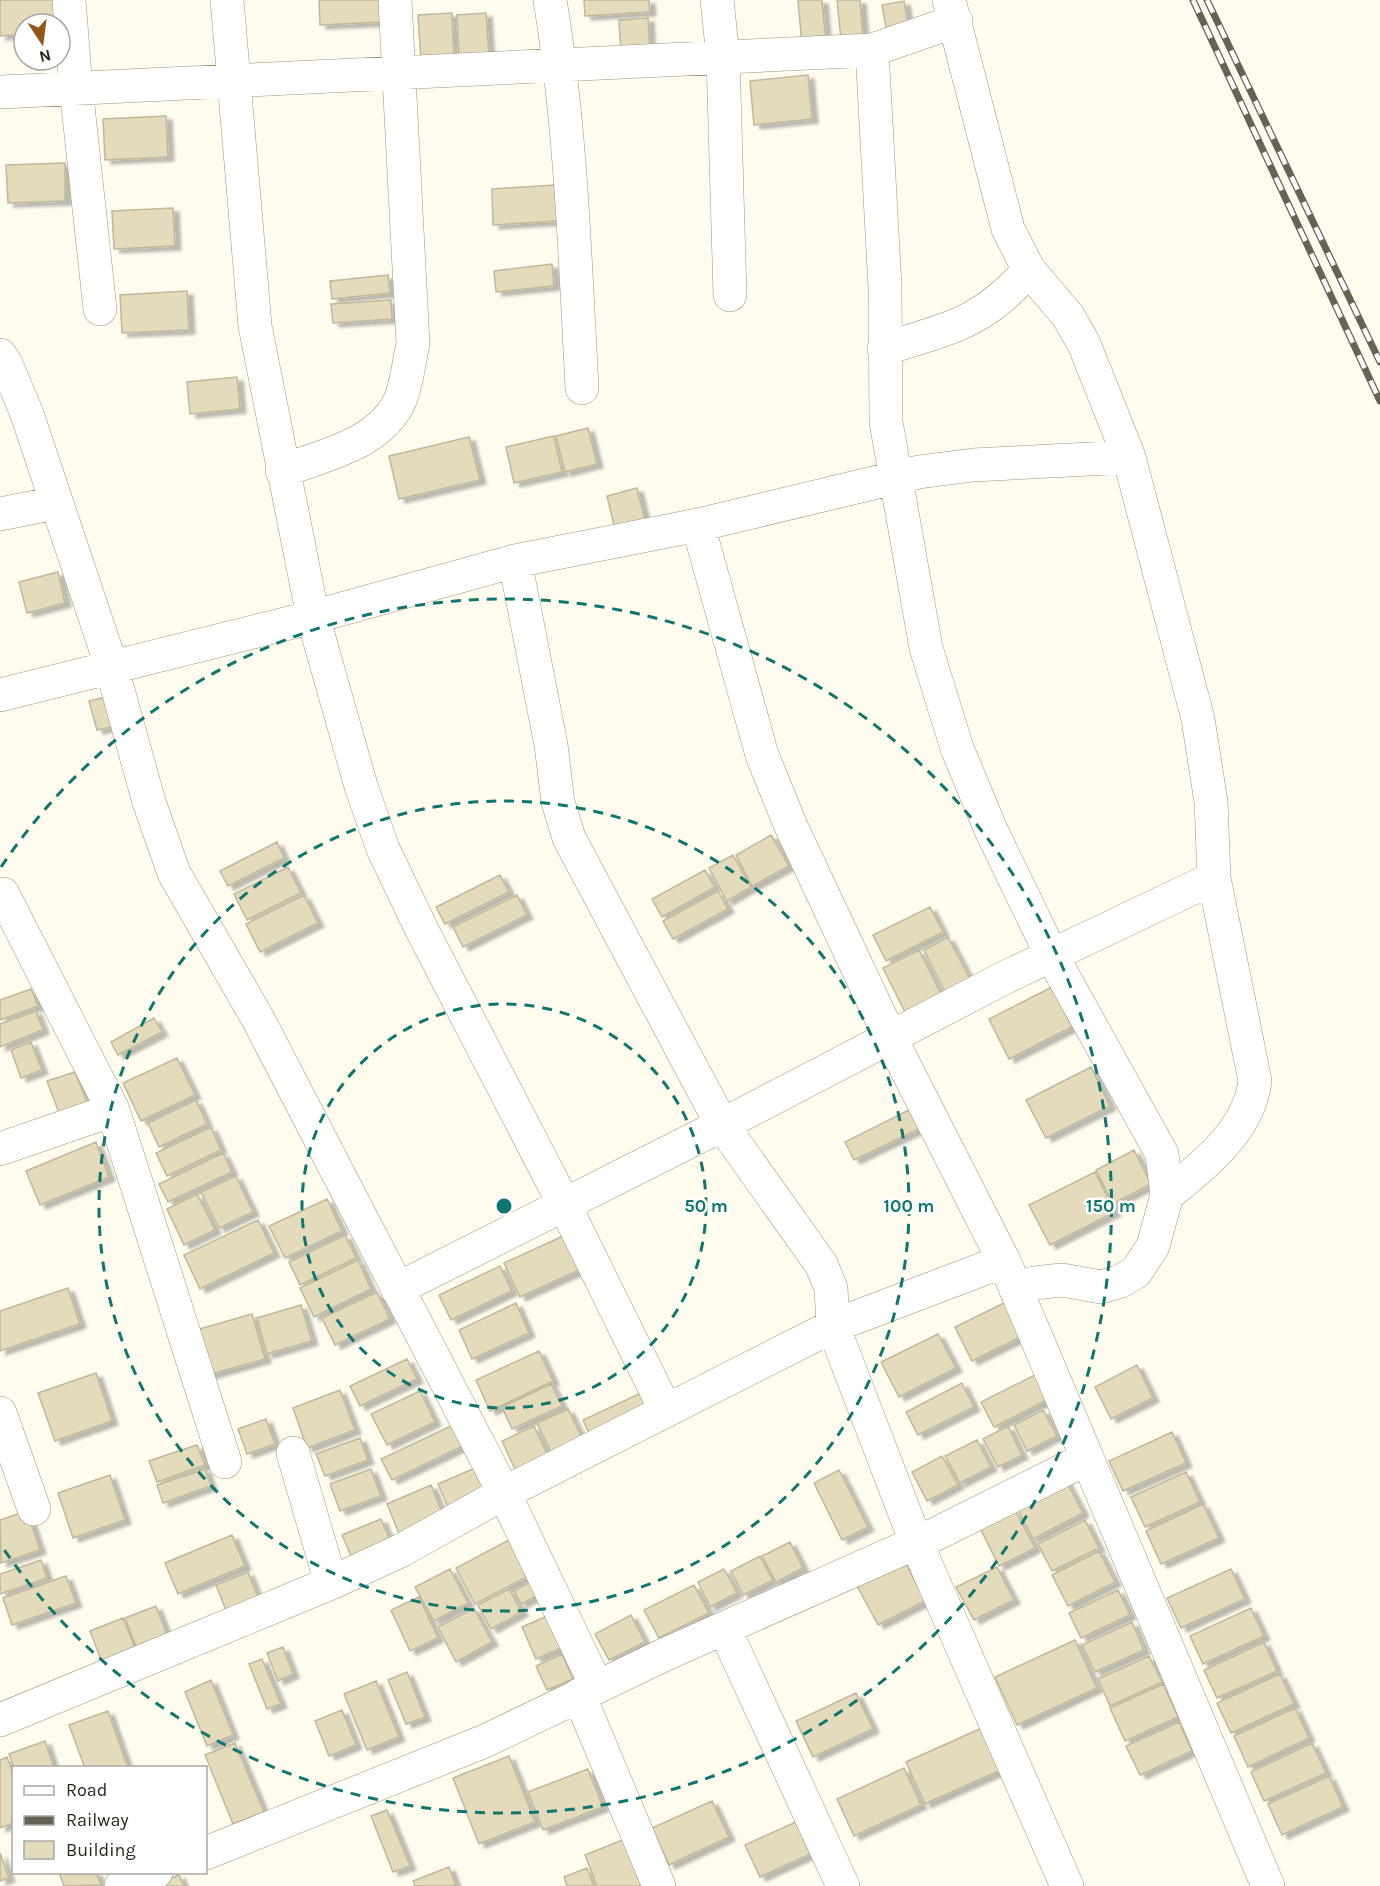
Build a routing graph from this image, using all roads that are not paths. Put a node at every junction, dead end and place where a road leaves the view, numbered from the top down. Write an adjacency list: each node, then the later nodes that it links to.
1 (69, 0): 12 (street)
2 (227, 0): 11 (street)
3 (395, 0): 10 (street)
4 (550, 0): 9 (street)
5 (717, 0): 8 (street)
6 (953, 11): 7 (street); 14 (street)
7 (872, 50): 8 (street); 17 (street)
8 (723, 57): 9 (street); 15 (street)
9 (561, 67): 10 (street); 19 (street)
10 (398, 74): 11 (street); 21 (street)
11 (234, 81): 12 (street); 21 (street)
12 (76, 88): 13 (street); 16 (street)
13 (0, 92)
14 (1029, 270): 17 (street); 20 (street)
15 (730, 295)
16 (100, 309)
17 (884, 349): 22 (street)
18 (0, 355): 23 (street)
19 (582, 387)
20 (1129, 457): 22 (street); 30 (street)
21 (282, 471): 27 (street)
22 (896, 478): 25 (street); 32 (street)
23 (55, 503): 24 (street); 28 (street)
24 (0, 514)
25 (698, 525): 26 (street); 33 (street)
26 (515, 561): 27 (street); 35 (street)
27 (313, 617): 28 (street); 38 (street)
28 (111, 665): 29 (street); 40 (street)
29 (0, 695)
30 (1214, 878): 32 (street); 37 (street)
31 (3, 894): 34 (street)
32 (1052, 956): 33 (street); 37 (street)
33 (890, 1037): 35 (street); 39 (street)
34 (113, 1110): 36 (street); 46 (street)
35 (722, 1125): 38 (street); 41 (street)
36 (0, 1149)
37 (1167, 1195): 39 (street)
38 (564, 1204): 40 (street); 42 (street)
39 (1010, 1275): 41 (street); 45 (street)
40 (398, 1289): 47 (street)
41 (833, 1326): 42 (street); 49 (street)
42 (666, 1411): 47 (street)
43 (0, 1413): 48 (street)
44 (293, 1453): 50 (street)
45 (1086, 1459): 49 (street); 60 (street)
46 (225, 1462)
47 (504, 1493): 50 (street); 52 (street)
48 (34, 1509)
49 (916, 1542): 51 (street); 59 (street)
50 (331, 1583): 53 (street)
51 (724, 1628): 52 (street); 58 (street)
52 (588, 1691): 54 (street); 56 (street)
53 (0, 1720)
54 (207, 1853)
55 (151, 1874): 57 (street)
56 (656, 1885)
57 (121, 1886)
58 (843, 1886)
59 (1067, 1886)
60 (1269, 1886)

